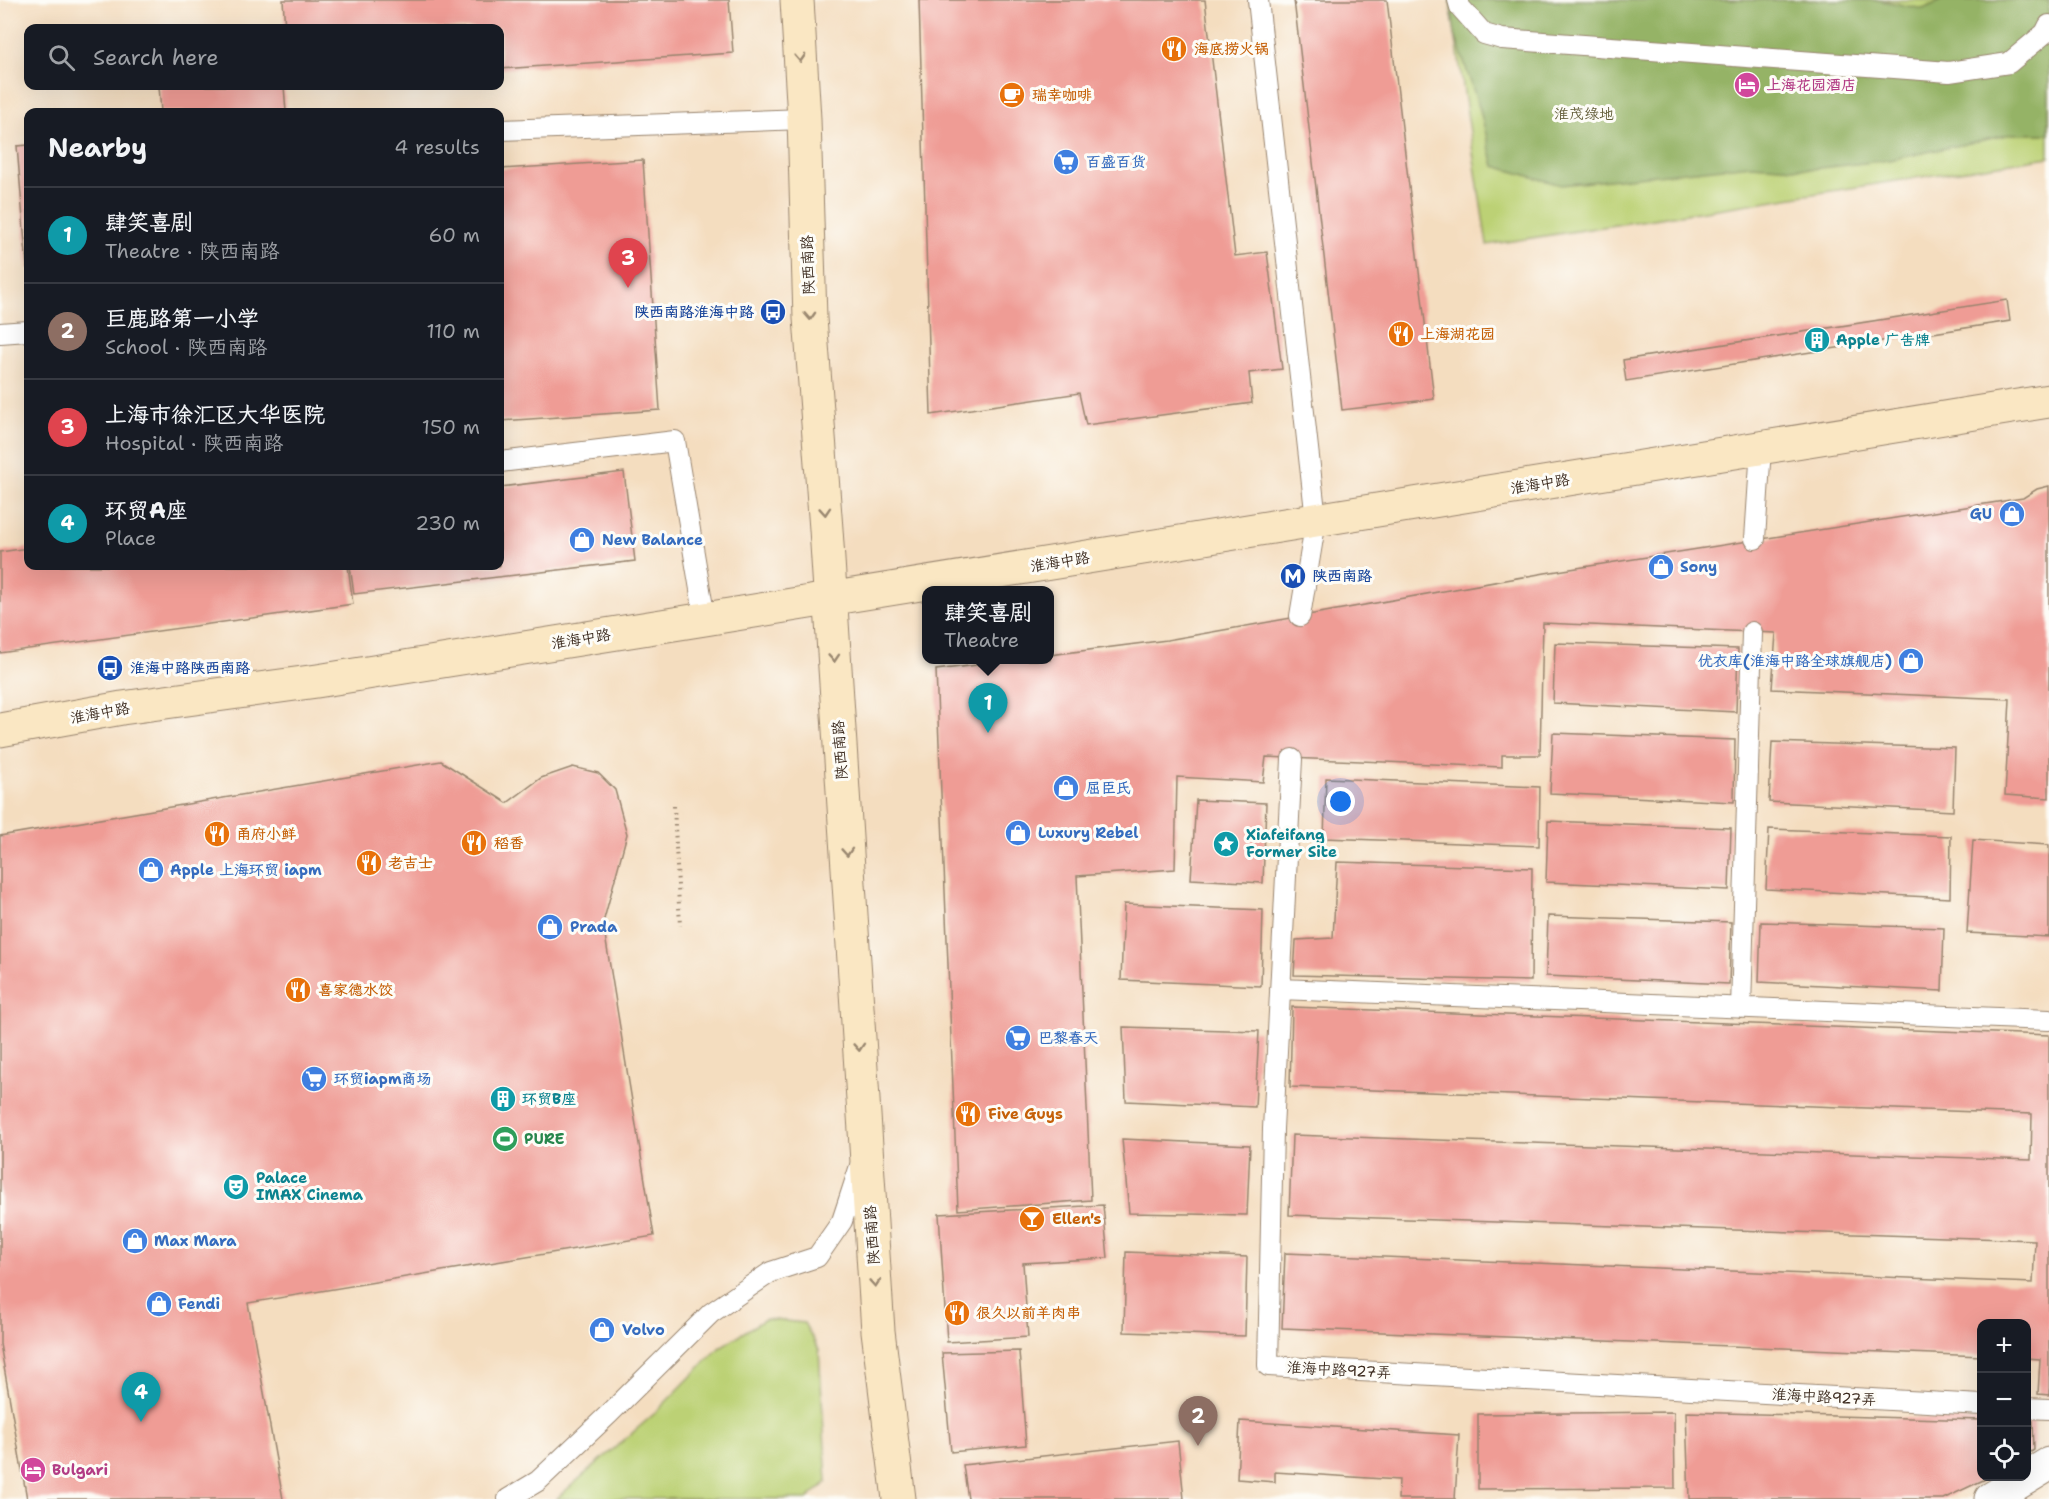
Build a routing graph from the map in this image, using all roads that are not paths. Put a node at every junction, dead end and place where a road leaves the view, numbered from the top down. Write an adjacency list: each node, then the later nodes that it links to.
1 (797, 0): 5 (main road, 陕西南路, one-way to 5)
2 (1258, 0): 12 (lane)
3 (1458, 0): 4 (lane)
4 (2049, 24)
5 (804, 119): 6 (lane); 14 (main road, 陕西南路, one-way to 14)
6 (504, 130)
7 (24, 331): 8 (lane)
8 (0, 333)
9 (2049, 401): 10 (main road, 淮海中路)
10 (1761, 448): 12 (main road, 淮海中路); 13 (lane)
11 (504, 462): 16 (lane)
12 (1316, 520): 14 (main road, 淮海中路); 15 (lane)
13 (1755, 539)
14 (831, 599): 16 (main road, 淮海中路); 23 (main road, 陕西南路, one-way to 23)
15 (1300, 616)
16 (705, 620): 18 (main road, 淮海中路)
17 (1752, 632): 21 (lane)
18 (0, 730)
19 (1292, 759): 20 (lane, 淮海中路927弄)
20 (1280, 989): 21 (lane); 24 (lane, 淮海中路927弄)
21 (1741, 1008): 22 (lane)
22 (2049, 1020)
23 (866, 1146): 28 (lane); 29 (main road, 陕西南路, one-way to 29)
24 (1977, 1406)
25 (2031, 1408): 26 (lane)
26 (2049, 1409)
27 (2049, 1464): 30 (street)
28 (508, 1499)
29 (899, 1499)
30 (1991, 1499)

